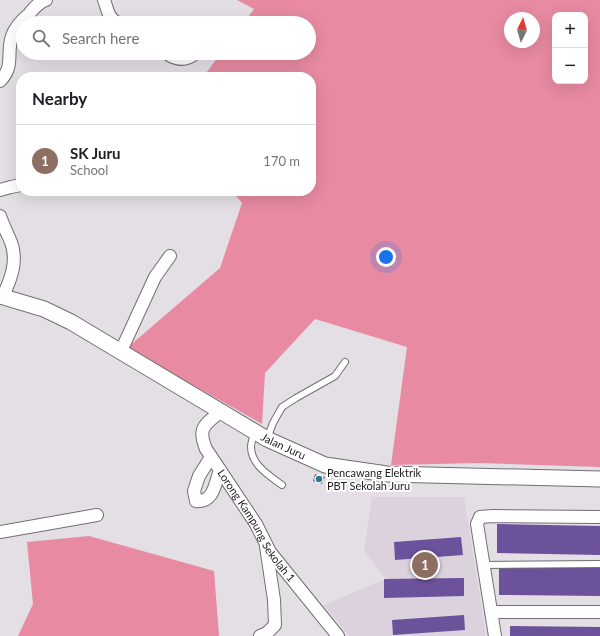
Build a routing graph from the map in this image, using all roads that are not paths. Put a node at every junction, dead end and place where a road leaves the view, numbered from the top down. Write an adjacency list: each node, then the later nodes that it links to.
1 (46, 0): 3 (street)
2 (104, 0): 4 (street)
3 (27, 16)
4 (110, 16)
5 (16, 28): 6 (street)
6 (0, 81)
7 (16, 186): 8 (street)
8 (0, 190)
9 (0, 216): 11 (street)
10 (170, 256): 12 (street)
11 (1, 296): 12 (street, Jalan Juru)
12 (121, 351): 14 (street, Jalan Juru)
13 (345, 362): 15 (lane)
14 (221, 411): 15 (street, Jalan Juru); 16 (street, Lorong Kampung Sekolah 1)
15 (261, 436): 18 (street, Jalan Juru); 19 (lane)
16 (211, 457): 17 (street, Lorong Kampung Sekolah 1); 17 (street)
17 (220, 470): 23 (street, Lorong Kampung Sekolah 1)
18 (600, 479)
19 (282, 486)
20 (97, 515): 22 (street)
21 (600, 517): 25 (street)
22 (0, 532)
23 (266, 543): 28 (street); 29 (street, Lorong Kampung Sekolah 1)
24 (600, 564): 25 (lane)
25 (483, 565): 26 (street)
26 (491, 612): 27 (street); 30 (street)
27 (600, 612)
28 (260, 636)
29 (338, 636)
30 (495, 636)

